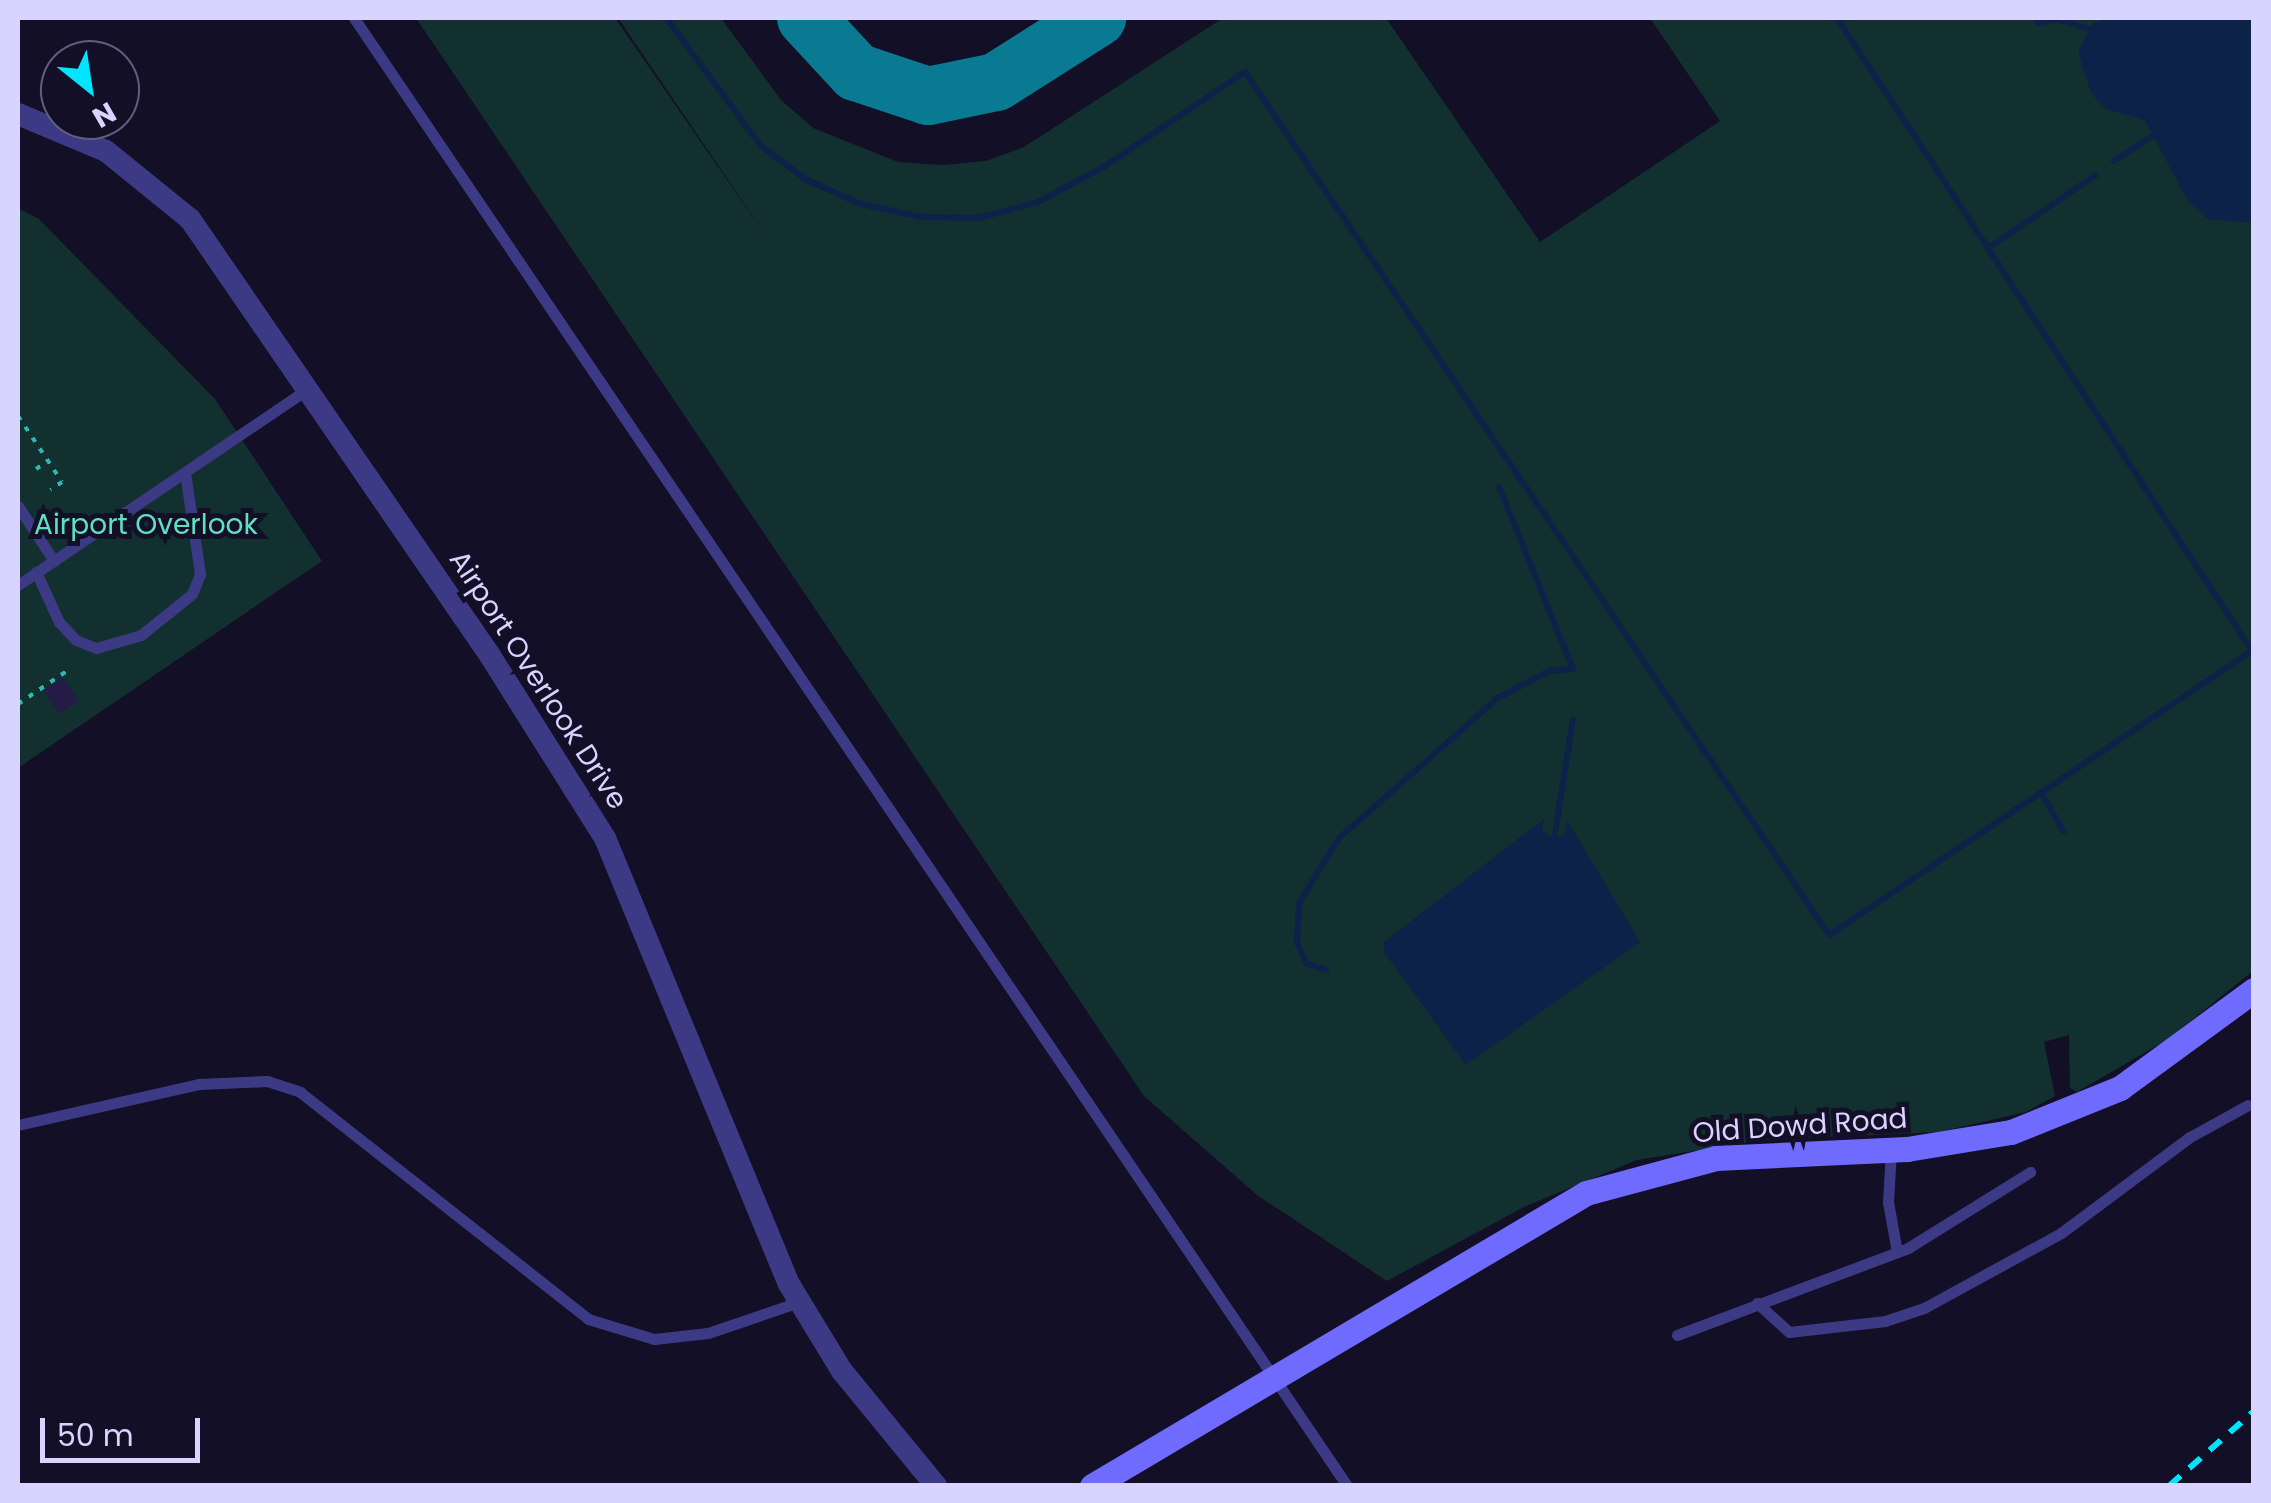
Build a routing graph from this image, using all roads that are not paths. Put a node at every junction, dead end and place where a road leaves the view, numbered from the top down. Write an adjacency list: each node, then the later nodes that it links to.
1 (354, 18): 20 (lane)
2 (18, 114): 3 (street, Airport Overlook Drive)
3 (306, 389): 4 (lane); 15 (street, Airport Overlook Drive)
4 (186, 472): 6 (lane); 7 (lane)
5 (18, 506): 6 (lane)
6 (54, 560): 7 (lane)
7 (36, 572): 8 (lane)
8 (18, 585)
9 (2254, 990): 12 (street, Old Dowd Road)
10 (2248, 1104): 16 (lane)
11 (18, 1124): 15 (lane)
12 (1891, 1150): 14 (lane); 19 (street, Old Dowd Road)
13 (2030, 1172): 14 (lane)
14 (1897, 1252): 16 (lane)
15 (800, 1302): 18 (street, Airport Overlook Drive)
16 (1756, 1303): 17 (lane)
17 (1677, 1335)
18 (936, 1486)
19 (1092, 1486)
20 (1347, 1486)

